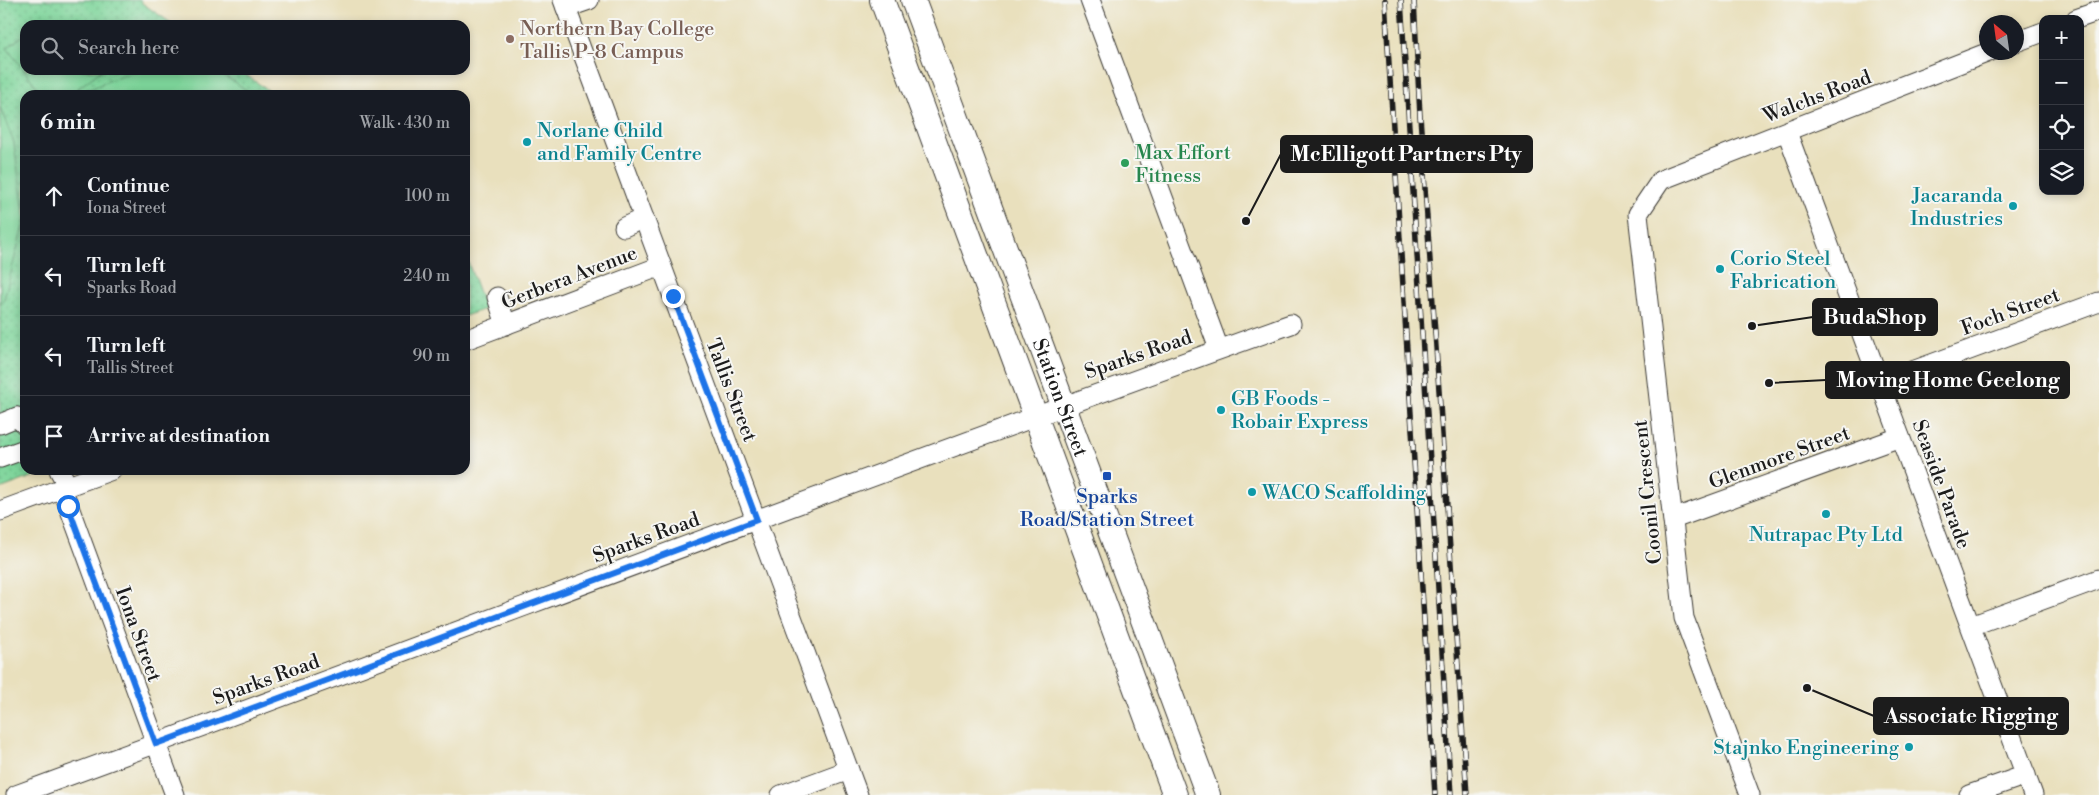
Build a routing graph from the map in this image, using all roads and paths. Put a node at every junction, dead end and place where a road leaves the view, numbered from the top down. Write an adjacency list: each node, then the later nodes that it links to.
1 (589, 0): 5 (street)
2 (882, 0): 24 (main road, Station Street)
3 (914, 0): 23 (main road, Station Street)
4 (1090, 0): 21 (street)
5 (564, 4): 13 (street, Tallis Street)
6 (2099, 11): 7 (street)
7 (2084, 16)
8 (2039, 33): 9 (street)
9 (2024, 39)
10 (1979, 56): 11 (street, Walchs Road)
11 (1787, 132): 12 (street, Walchs Road); 22 (street, Seaside Parade)
12 (1661, 180): 33 (street, Coonil Crescent)
13 (644, 218): 14 (street); 15 (street, Tallis Street)
14 (624, 226)
15 (661, 266): 19 (street, Gerbera Avenue); 34 (street, Tallis Street)
16 (497, 297): 19 (street)
17 (2099, 302): 22 (street, Foch Street)
18 (1291, 324): 21 (street, Sparks Road)
19 (506, 325): 20 (street, Gerbera Avenue)
20 (470, 338)
21 (1219, 349): 23 (street, Sparks Road)
22 (1880, 383): 27 (street, Seaside Parade)
23 (1063, 405): 24 (street, Sparks Road); 45 (main road, Station Street)
24 (1036, 416): 34 (street, Sparks Road); 44 (main road, Station Street)
25 (20, 420): 26 (street)
26 (0, 424)
27 (1900, 437): 33 (street, Glenmore Street); 36 (street, Seaside Parade)
28 (20, 451): 29 (street)
29 (0, 458)
30 (92, 475): 31 (street)
31 (63, 482): 32 (street); 37 (street, Iona Street)
32 (0, 511)
33 (1672, 519): 46 (street, Coonil Crescent)
34 (757, 520): 37 (street, Sparks Road); 38 (street, Tallis Street)
35 (2099, 579): 36 (street)
36 (1971, 626): 39 (street, Seaside Parade)
37 (156, 744): 40 (street, Sparks Road); 41 (street, Iona Street)
38 (849, 770): 42 (street); 43 (street, Tallis Street)
39 (2026, 774): 47 (street); 48 (street, Seaside Parade)
40 (16, 795)
41 (175, 795)
42 (781, 795)
43 (858, 795)
44 (1175, 795)
45 (1208, 795)
46 (1750, 795)
47 (1969, 795)
48 (2033, 795)

